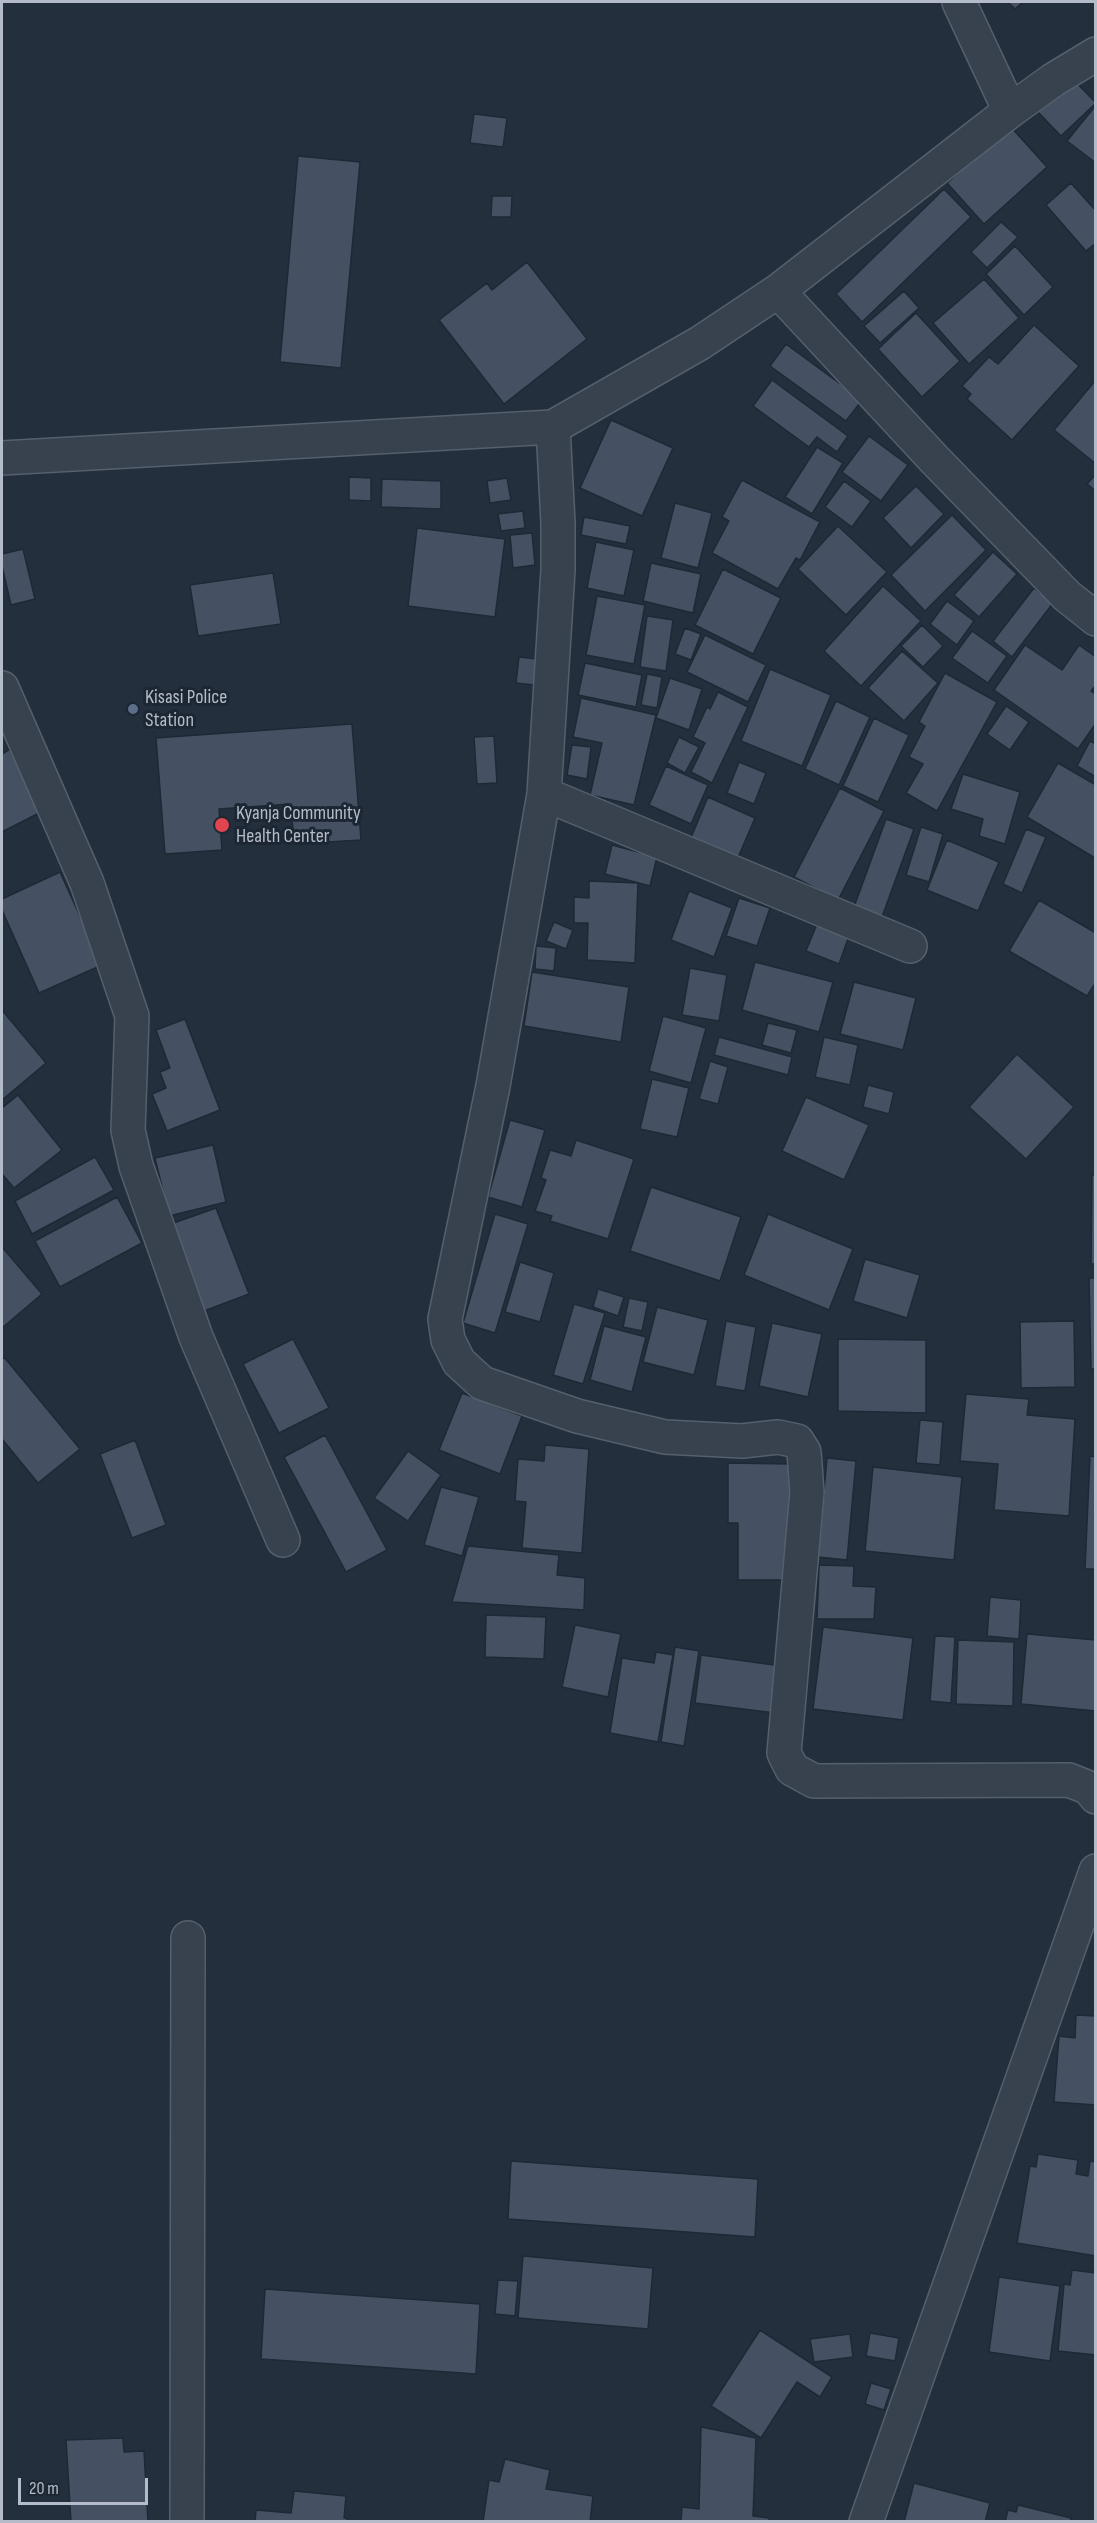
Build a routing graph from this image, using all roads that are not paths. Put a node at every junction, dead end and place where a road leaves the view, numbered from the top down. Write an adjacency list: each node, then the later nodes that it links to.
1 (963, 4): 3 (street)
2 (1095, 54): 3 (street)
3 (1010, 111): 4 (street)
4 (778, 291): 5 (street); 7 (street)
5 (553, 427): 6 (street); 9 (street)
6 (2, 458)
7 (1095, 619)
8 (2, 688): 11 (street)
9 (544, 795): 10 (street); 12 (street)
10 (910, 946)
11 (283, 1540)
12 (1095, 1797)
13 (1095, 1871): 16 (street)
14 (188, 1938): 15 (street)
15 (188, 2522)
16 (866, 2522)

